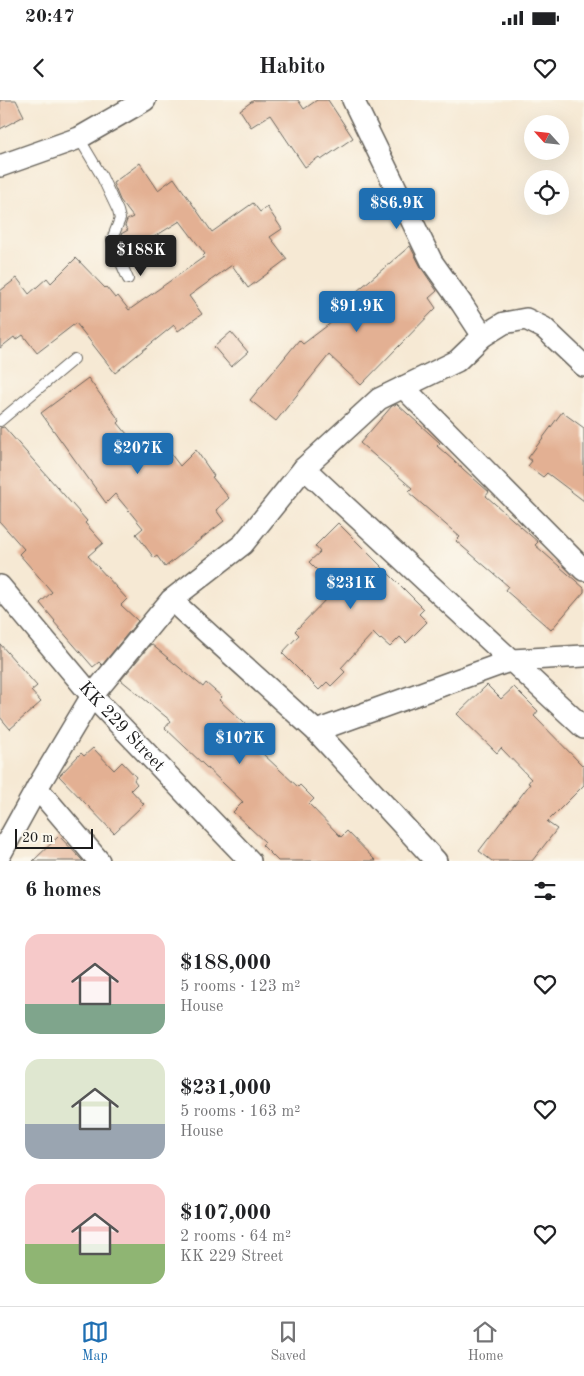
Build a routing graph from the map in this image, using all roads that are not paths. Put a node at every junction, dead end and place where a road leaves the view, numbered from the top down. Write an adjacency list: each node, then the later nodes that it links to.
1 (146, 100): 3 (street)
2 (353, 100): 6 (street)
3 (79, 138): 4 (street); 5 (lane)
4 (0, 166)
5 (128, 279)
6 (483, 336): 8 (street); 9 (street)
7 (74, 359): 10 (lane)
8 (584, 366)
9 (403, 387): 11 (street); 12 (street)
10 (0, 421)
11 (304, 468): 14 (street); 16 (street)
12 (584, 570)
13 (0, 586): 17 (street, KK 229 Street)
14 (171, 600): 17 (street); 19 (street)
15 (584, 656): 16 (street)
16 (512, 660): 18 (street); 19 (street)
17 (92, 696): 20 (street); 23 (street, KK 229 Street)
18 (584, 728)
19 (316, 731): 24 (street)
20 (37, 788): 21 (street); 22 (street)
21 (0, 854)
22 (99, 861)
23 (250, 861)
24 (436, 861)

